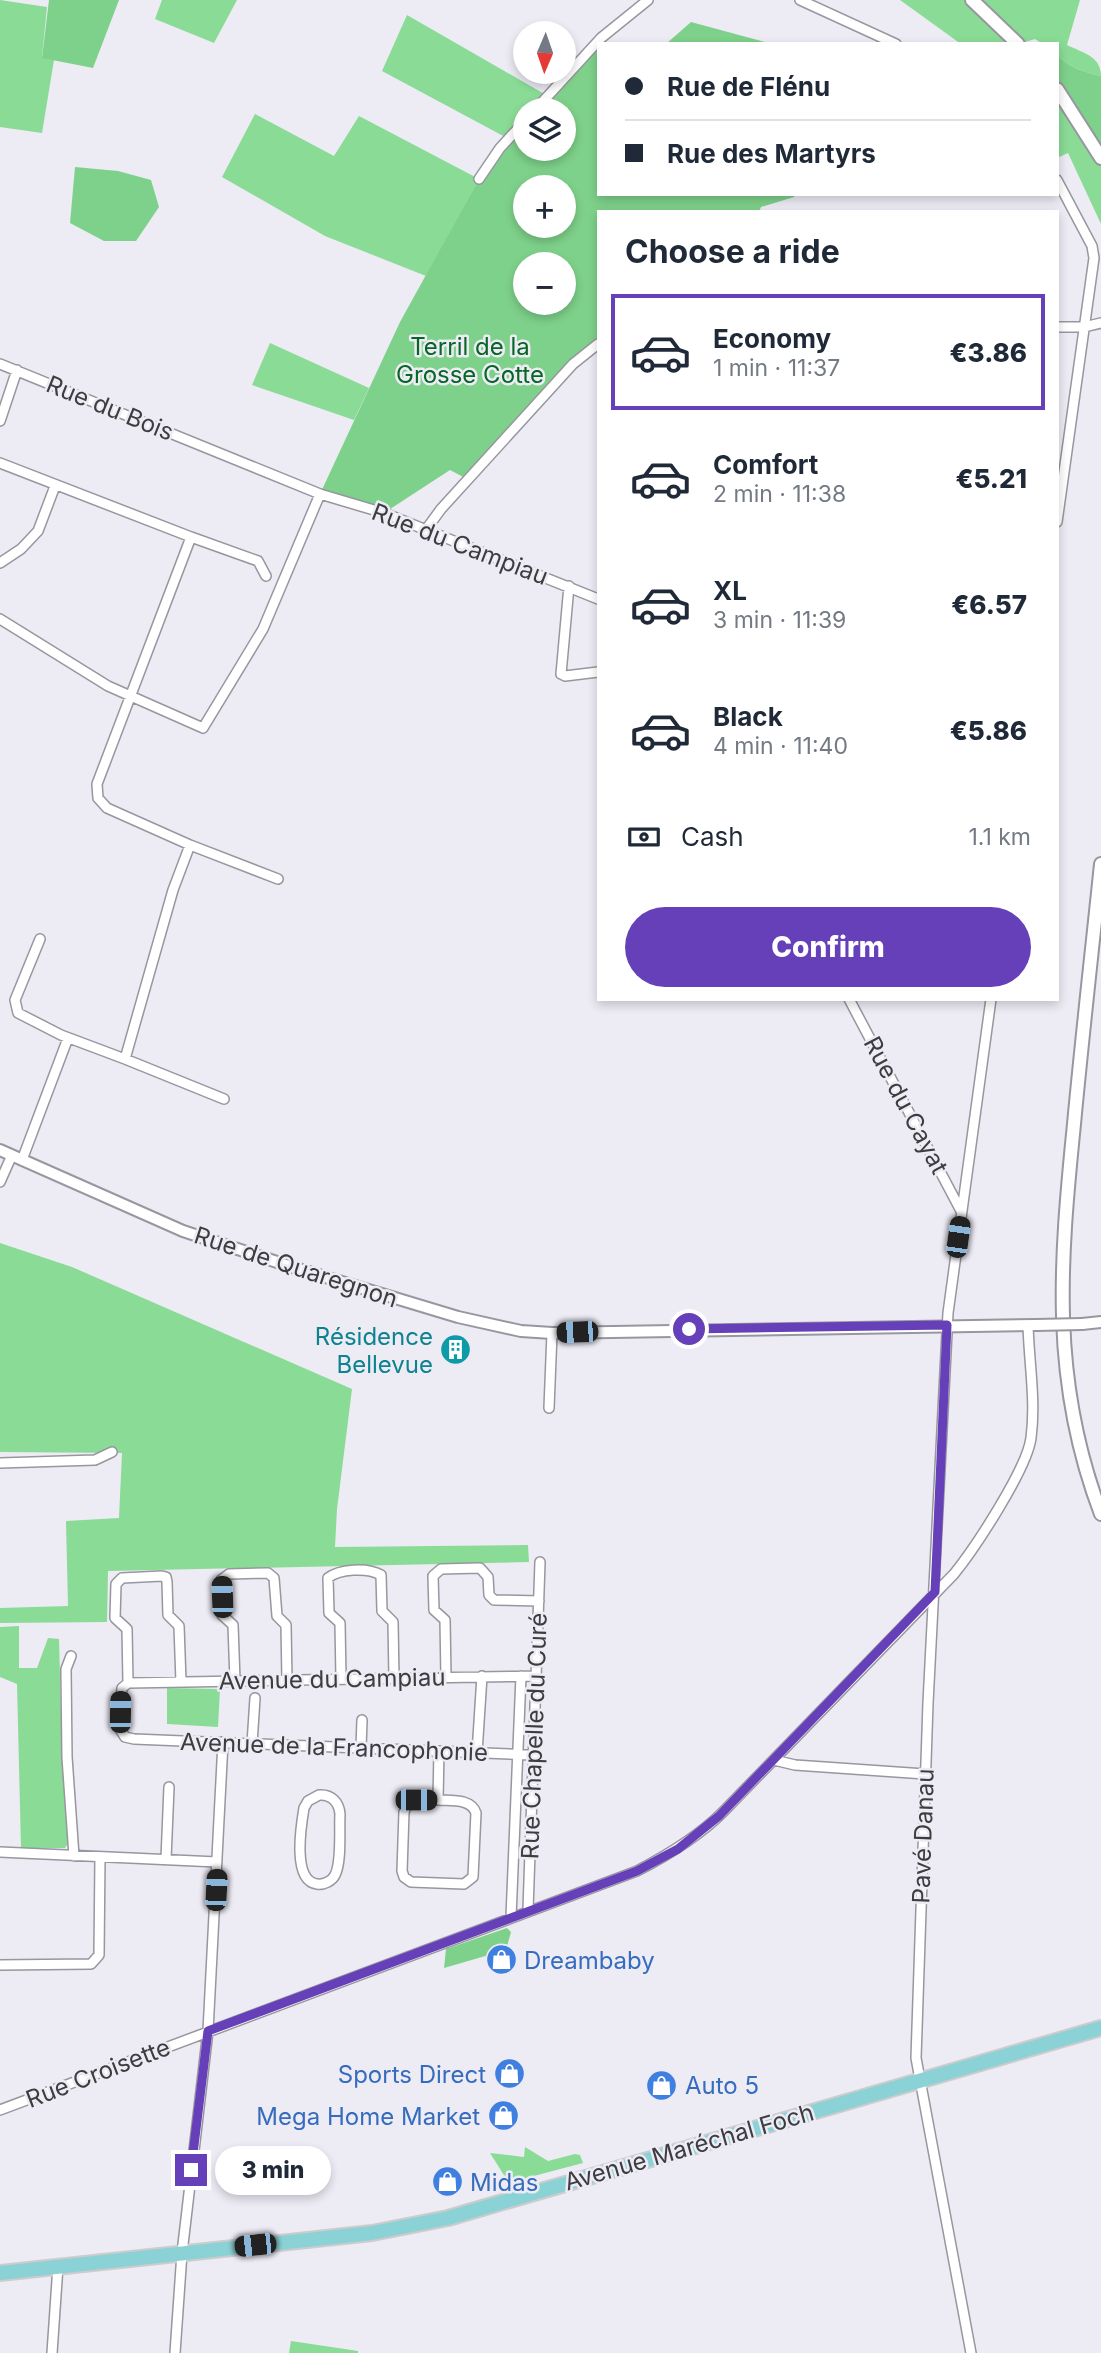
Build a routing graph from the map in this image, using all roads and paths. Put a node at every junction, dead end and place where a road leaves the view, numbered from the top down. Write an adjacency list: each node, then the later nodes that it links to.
1 (648, 0): 5 (street)
2 (800, 0): 6 (street)
3 (972, 0): 7 (main road)
4 (597, 42): 9 (street)
5 (597, 42)
6 (892, 42)
7 (1016, 42)
8 (1059, 92): 11 (main road)
9 (546, 98)
10 (513, 134): 12 (street)
11 (1101, 159)
12 (478, 178)
13 (1059, 184): 16 (street)
14 (1101, 323): 16 (street)
15 (1059, 327): 16 (street)
16 (1084, 327): 25 (street)
17 (597, 345): 26 (street)
18 (0, 364): 19 (street, Rue du Bois)
19 (17, 370): 20 (street); 21 (street, Rue du Bois)
20 (0, 421)
21 (219, 453): 24 (street, Rue du Campiau)
22 (0, 463): 23 (street)
23 (55, 486): 27 (street); 28 (street)
24 (320, 494): 26 (street, Rue du Campiau); 34 (street)
25 (1059, 508)
26 (425, 531): 30 (street, Rue du Campiau)
27 (191, 537): 29 (street); 34 (street)
28 (0, 563)
29 (266, 576)
30 (569, 586): 31 (street, Rue du Campiau); 33 (street)
31 (597, 599)
32 (0, 619): 34 (street)
33 (597, 672)
34 (131, 695): 35 (street)
35 (190, 845): 37 (street); 42 (street)
36 (1101, 864): 55 (main road)
37 (278, 879)
38 (40, 939): 41 (street)
39 (850, 1001): 47 (street, Rue du Cayat)
40 (991, 1001): 47 (street, Pavé Danau)
41 (68, 1038): 42 (street); 45 (street)
42 (125, 1059): 43 (street)
43 (224, 1099)
44 (0, 1150): 45 (street, Rue de Quaregnon)
45 (17, 1157): 46 (street); 51 (street, Rue de Quaregnon)
46 (0, 1182)
47 (962, 1212): 49 (street, Pavé Danau)
48 (1101, 1322): 50 (street, Rue de Quaregnon, bridge)
49 (947, 1325): 50 (street, Rue de Quaregnon); 51 (street, Rue de Quaregnon); 57 (street, Pavé Danau)
50 (1032, 1325): 57 (street, Rue Croisette)
51 (552, 1333): 52 (street)
52 (549, 1408)
53 (112, 1451): 54 (street)
54 (0, 1463)
55 (1101, 1514)
56 (540, 1562): 58 (street, Rue Chapelle du Curé)
57 (935, 1592): 79 (street, Rue Croisette); 80 (street, Pavé Danau)
58 (539, 1601): 62 (street, Rue Chapelle du Curé); 63 (street)
59 (71, 1656): 85 (street)
60 (481, 1676): 61 (street, Avenue du Campiau); 63 (street, Avenue du Campiau); 76 (street)
61 (521, 1676): 62 (street, Avenue du Campiau); 77 (street)
62 (537, 1676): 78 (street, Rue Chapelle du Curé)
63 (446, 1677): 64 (street, Avenue du Campiau)
64 (394, 1678): 65 (street, Avenue du Campiau); 65 (street)
65 (341, 1679): 66 (street, Avenue du Campiau)
66 (287, 1680): 67 (street, Avenue du Campiau); 67 (street)
67 (235, 1681): 68 (street, Avenue du Campiau)
68 (181, 1682): 69 (street, Avenue du Campiau); 69 (street)
69 (128, 1683): 72 (street, Avenue de la Francophonie)
70 (255, 1698): 73 (street)
71 (362, 1720): 74 (street)
72 (223, 1742): 73 (street, Avenue de la Francophonie); 88 (street)
73 (252, 1744): 74 (street, Avenue de la Francophonie)
74 (361, 1748): 75 (street, Avenue de la Francophonie)
75 (439, 1751): 76 (street, Avenue de la Francophonie); 82 (street)
76 (477, 1753): 77 (street, Avenue de la Francophonie)
77 (518, 1755): 78 (street, Avenue de la Francophonie); 90 (street)
78 (534, 1755): 89 (street, Rue Chapelle du Curé)
79 (774, 1760): 80 (street); 89 (street, Rue Croisette)
80 (925, 1773): 94 (street, Pavé Danau)
81 (169, 1787): 87 (street)
82 (438, 1800): 82 (street)
83 (302, 1820): 83 (street)
84 (0, 1852): 85 (street)
85 (74, 1856): 86 (street)
86 (100, 1857): 87 (street); 91 (street)
87 (166, 1860): 88 (street)
88 (217, 1862): 93 (street)
89 (528, 1910): 90 (street, Rue Croisette)
90 (511, 1917): 93 (street, Rue Croisette)
91 (0, 1965)
92 (1101, 2028): 94 (main road, Avenue Maréchal Foch)
93 (208, 2031): 95 (street, Rue Croisette); 96 (street)
94 (920, 2080): 96 (main road, Avenue Maréchal Foch); 101 (street, Pavé Danau)
95 (0, 2110)
96 (181, 2253): 97 (main road, Avenue Maréchal Foch); 100 (street)
97 (58, 2266): 98 (main road, Avenue Maréchal Foch); 99 (street)
98 (0, 2273)
99 (52, 2353)
100 (175, 2353)
101 (971, 2353)

